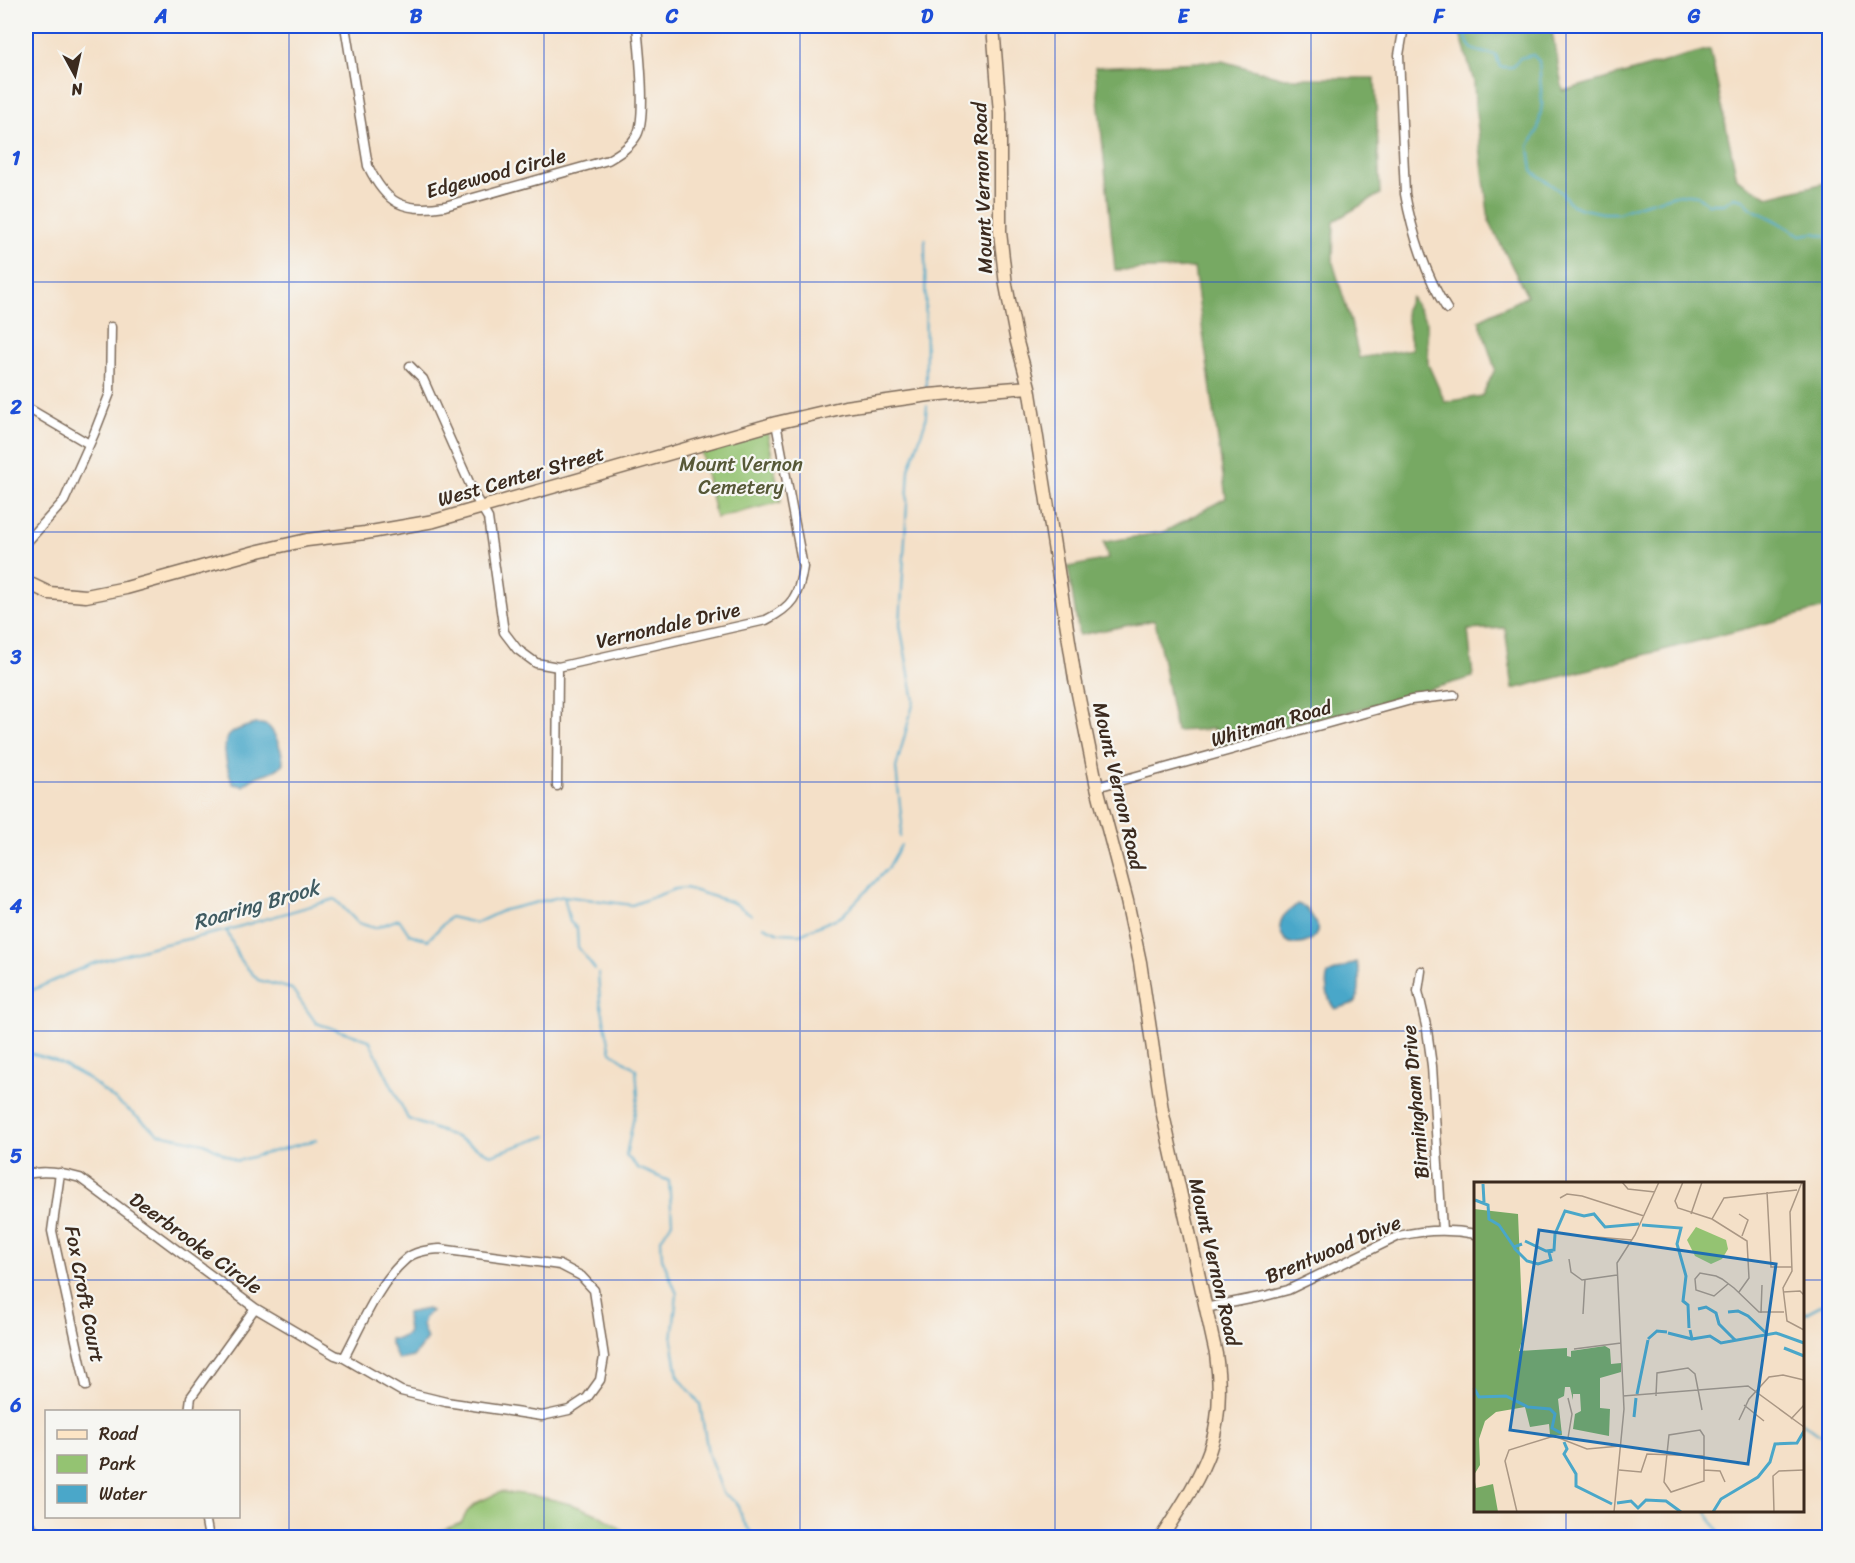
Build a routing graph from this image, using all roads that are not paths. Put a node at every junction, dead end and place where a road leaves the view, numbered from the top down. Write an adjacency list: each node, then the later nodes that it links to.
1 (345, 26): 2 (street, Edgewood Circle)
2 (637, 26)
3 (993, 26): 8 (main road, Mount Vernon Road)
4 (1404, 26): 5 (street)
5 (1447, 309)
6 (111, 327): 11 (street)
7 (410, 366): 12 (street, Vernondale Drive)
8 (1029, 387): 10 (main road, West Center Street); 18 (main road, Mount Vernon Road)
9 (26, 407): 11 (street)
10 (776, 423): 12 (main road, West Center Street); 15 (street, Vernondale Drive)
11 (89, 444): 13 (street)
12 (482, 507): 14 (main road, West Center Street); 15 (street, Vernondale Drive)
13 (26, 543)
14 (26, 582)
15 (558, 667): 17 (street)
16 (1454, 696): 18 (street, Whitman Road)
17 (556, 786)
18 (1097, 788): 25 (main road, Mount Vernon Road)
19 (1421, 971): 22 (street, Birmingham Drive)
20 (60, 1173): 21 (street, Deerbrooke Circle); 24 (street, Deerbrooke Circle); 27 (street, Fox Croft Court)
21 (26, 1174)
22 (1442, 1230): 23 (street, Brentwood Drive); 25 (street, Brentwood Drive)
23 (1474, 1234)
24 (255, 1308): 26 (street, Deerbrooke Circle); 28 (street)
25 (1205, 1308): 33 (main road, Mount Vernon Road)
26 (344, 1358): 26 (street, Deerbrooke Circle)
27 (86, 1386)
28 (189, 1410)
29 (205, 1518): 32 (street)
30 (28, 1525): 31 (street)
31 (38, 1538)
32 (209, 1538)
33 (1161, 1538)

